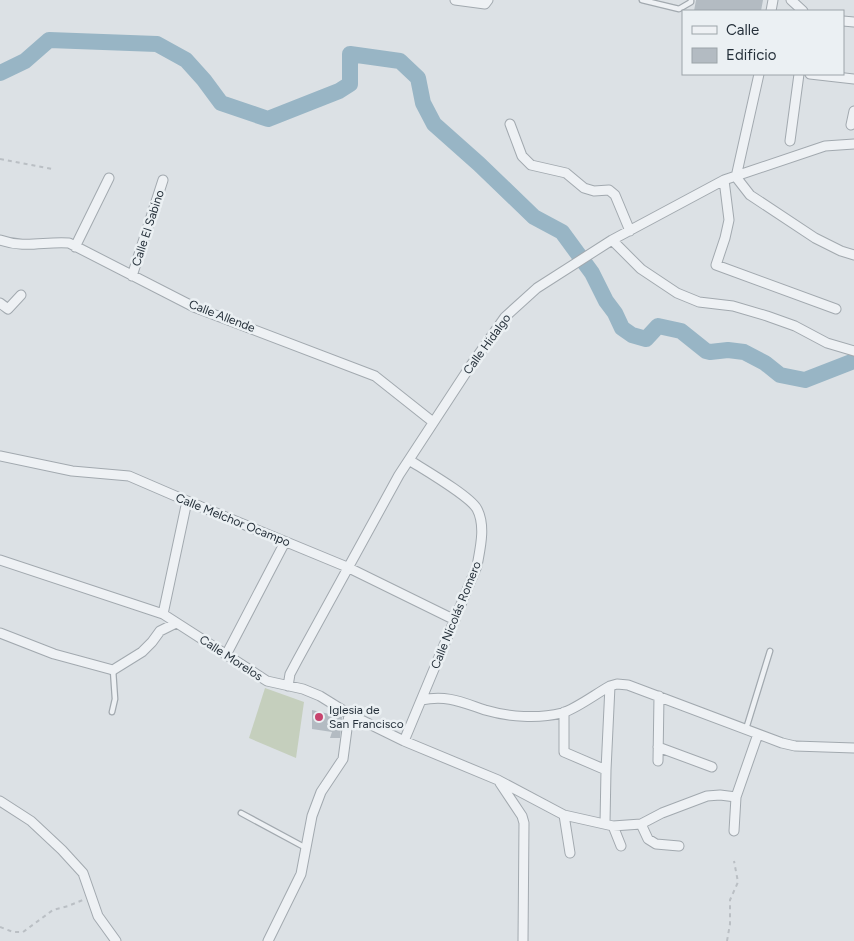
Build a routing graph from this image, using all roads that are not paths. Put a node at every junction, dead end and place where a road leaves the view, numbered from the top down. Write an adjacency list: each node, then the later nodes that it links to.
1 (455, 0): 5 (street)
2 (642, 0): 3 (lane)
3 (691, 0)
4 (791, 0): 6 (street)
5 (487, 2)
6 (801, 10)
7 (759, 75): 16 (street)
8 (799, 75): 14 (street)
9 (821, 75): 10 (street)
10 (854, 78)
11 (854, 110): 13 (street)
12 (510, 124): 20 (street)
13 (851, 125)
14 (790, 141)
15 (854, 144): 16 (street, Calle Hidalgo)
16 (736, 177): 19 (street, Calle Hidalgo); 24 (street)
17 (109, 178): 23 (street)
18 (163, 180): 25 (street, Calle El Sabino)
19 (724, 180): 20 (street, Calle Hidalgo); 28 (street)
20 (630, 231): 21 (street, Calle Hidalgo)
21 (611, 241): 29 (street); 30 (street, Calle Hidalgo)
22 (1, 242): 23 (street, Calle Allende)
23 (76, 247): 25 (street, Calle Allende)
24 (854, 255)
25 (132, 276): 30 (street, Calle Allende)
26 (21, 296): 27 (street)
27 (4, 306)
28 (836, 310)
29 (854, 351)
30 (433, 422): 32 (street, Calle Hidalgo)
31 (0, 456): 33 (street, Calle Melchor Ocampo)
32 (409, 460): 36 (street, Calle Hidalgo); 38 (street, Calle Nicolás Romero)
33 (187, 502): 34 (street, Calle Melchor Ocampo); 37 (street)
34 (285, 542): 36 (street, Calle Melchor Ocampo); 42 (street)
35 (0, 560): 37 (street, Calle Morelos)
36 (347, 567): 38 (street, Calle Melchor Ocampo); 44 (street, Calle Hidalgo)
37 (163, 614): 39 (street, Calle Morelos)
38 (455, 620): 47 (street, Calle Nicolás Romero)
39 (176, 623): 42 (street, Calle Morelos); 43 (street)
40 (0, 633): 43 (street)
41 (770, 651): 51 (lane)
42 (226, 654): 44 (street, Calle Morelos)
43 (113, 670): 48 (lane)
44 (288, 686): 50 (street, Calle Morelos)
45 (610, 686): 46 (street); 49 (street); 58 (street)
46 (659, 696): 51 (street); 54 (street)
47 (421, 700): 49 (street); 53 (street, Calle Nicolás Romero)
48 (112, 712)
49 (564, 712): 58 (street)
50 (349, 714): 53 (street, Calle Morelos); 69 (street)
51 (746, 729): 52 (street)
52 (758, 734): 55 (street); 60 (street)
53 (404, 741): 59 (street, Calle Morelos)
54 (658, 747): 56 (street); 57 (street)
55 (854, 748)
56 (658, 761)
57 (712, 767)
58 (606, 770): 64 (street)
59 (498, 780): 63 (street, Calle Morelos); 73 (street)
60 (736, 797): 65 (street); 66 (street)
61 (0, 801): 71 (street)
62 (241, 813): 69 (lane)
63 (564, 815): 64 (street, Calle Morelos); 70 (street)
64 (609, 824): 65 (street, Calle Morelos); 67 (street)
65 (641, 824): 68 (street)
66 (734, 831)
67 (621, 846)
68 (679, 846)
69 (306, 848): 72 (street)
70 (570, 853)
71 (116, 941)
72 (268, 941)
73 (523, 941)

